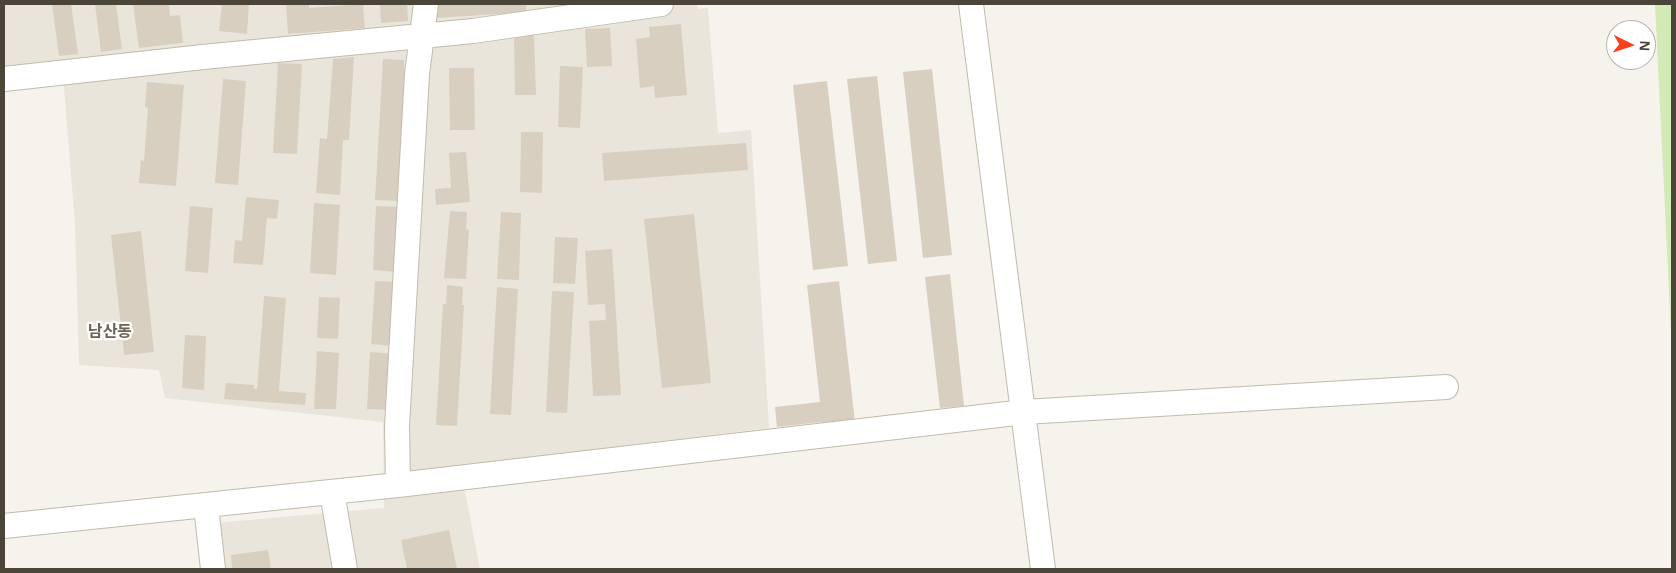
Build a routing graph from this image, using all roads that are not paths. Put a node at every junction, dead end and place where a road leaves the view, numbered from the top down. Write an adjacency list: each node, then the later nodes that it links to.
1 (426, 4): 4 (street)
2 (661, 4): 4 (street)
3 (972, 4): 7 (street)
4 (422, 36): 5 (street); 8 (street)
5 (4, 79)
6 (1446, 387): 7 (street)
7 (1024, 412): 8 (street); 14 (street)
8 (398, 485): 9 (street)
9 (332, 492): 10 (street); 13 (street)
10 (206, 506): 11 (street); 12 (street)
11 (4, 526)
12 (213, 569)
13 (345, 569)
14 (1043, 569)

